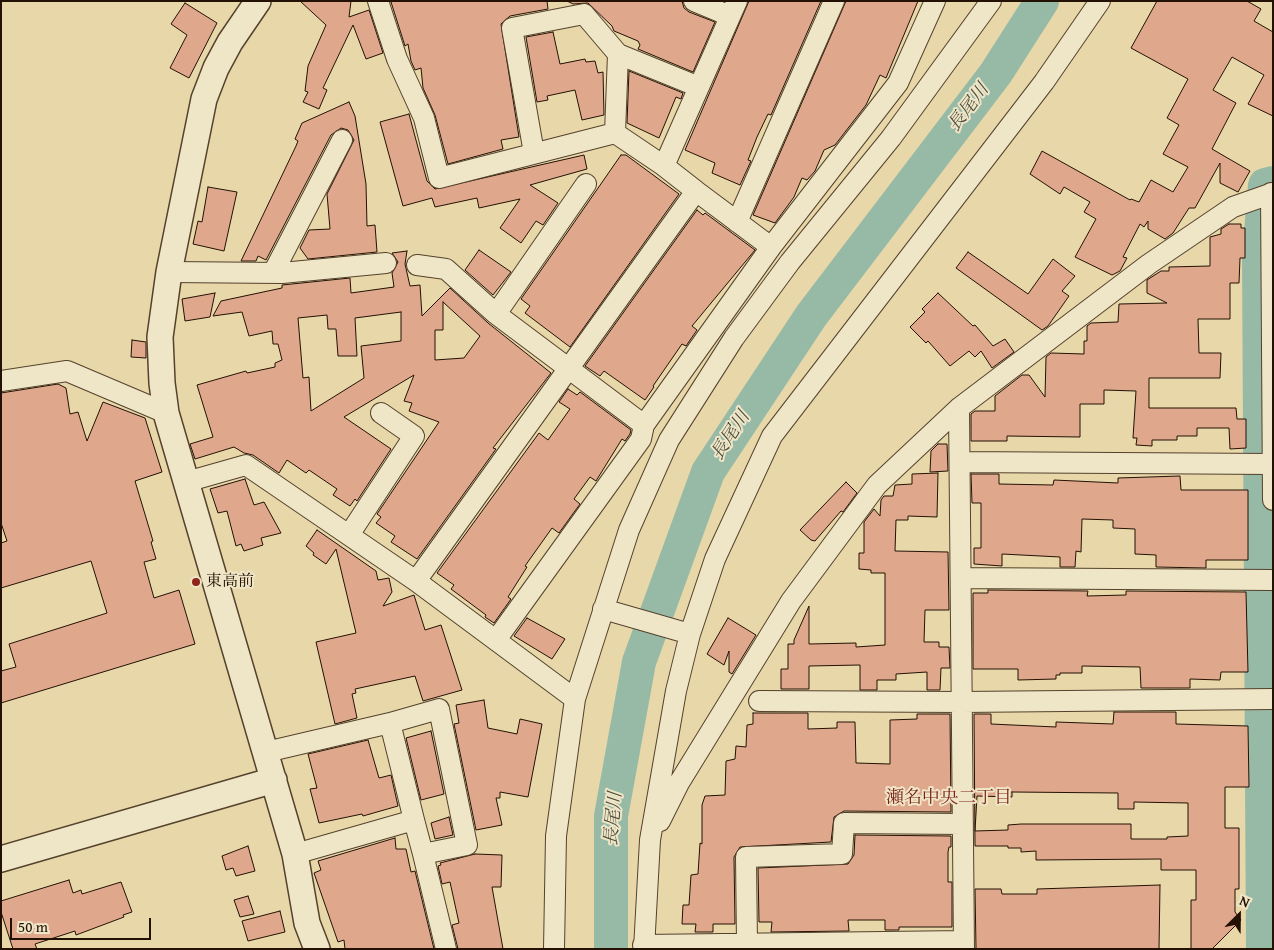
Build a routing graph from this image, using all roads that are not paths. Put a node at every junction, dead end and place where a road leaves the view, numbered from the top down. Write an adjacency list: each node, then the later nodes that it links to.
1 (258, 1): 22 (street)
2 (378, 1): 13 (street)
3 (694, 1): 8 (street)
4 (834, 1): 18 (street)
5 (935, 1): 19 (street)
6 (991, 1): 40 (street)
7 (1100, 1): 41 (street)
8 (734, 9): 10 (street)
9 (618, 54): 10 (street); 11 (street); 13 (street)
10 (699, 87): 14 (street)
11 (615, 133): 13 (street); 14 (street)
12 (342, 140): 23 (street)
13 (534, 153)
14 (664, 166): 16 (street)
15 (586, 184): 24 (street)
16 (696, 191): 18 (street); 26 (street)
17 (1272, 193): 25 (street); 28 (street)
18 (737, 222): 19 (street)
19 (771, 247): 31 (street)
20 (386, 264): 23 (street)
21 (417, 265): 24 (street)
22 (169, 272): 23 (street); 29 (street)
23 (273, 273)
24 (496, 314): 26 (street)
25 (1272, 349): 33 (street)
26 (569, 369): 31 (street); 39 (street)
27 (1, 381): 29 (street)
28 (959, 408): 32 (street); 52 (street)
29 (166, 413): 34 (street)
30 (381, 413): 36 (street)
31 (644, 425): 42 (street)
32 (960, 462): 33 (street); 37 (street)
33 (1272, 464): 35 (street)
34 (186, 482): 36 (street); 48 (street)
35 (1273, 500)
36 (349, 535): 39 (street)
37 (961, 578): 38 (street); 46 (street)
38 (1273, 580)
39 (416, 581): 42 (street)
40 (603, 609): 41 (street); 43 (street)
41 (690, 634): 52 (street)
42 (496, 640): 43 (street)
43 (574, 699): 61 (street)
44 (1273, 699): 46 (street)
45 (760, 701): 46 (street)
46 (962, 702): 51 (street)
47 (390, 722): 48 (street); 50 (street); 54 (street)
48 (266, 752): 49 (street)
49 (274, 780): 53 (street); 55 (street)
50 (414, 820): 53 (street); 54 (street)
51 (963, 824): 56 (street); 57 (street)
52 (650, 840): 58 (street)
53 (295, 854): 59 (street)
54 (423, 854): 60 (street)
55 (1, 859)
56 (746, 944): 57 (street); 58 (street)
57 (964, 945)
58 (643, 947)
59 (317, 949)
60 (446, 949)
61 (554, 949)

